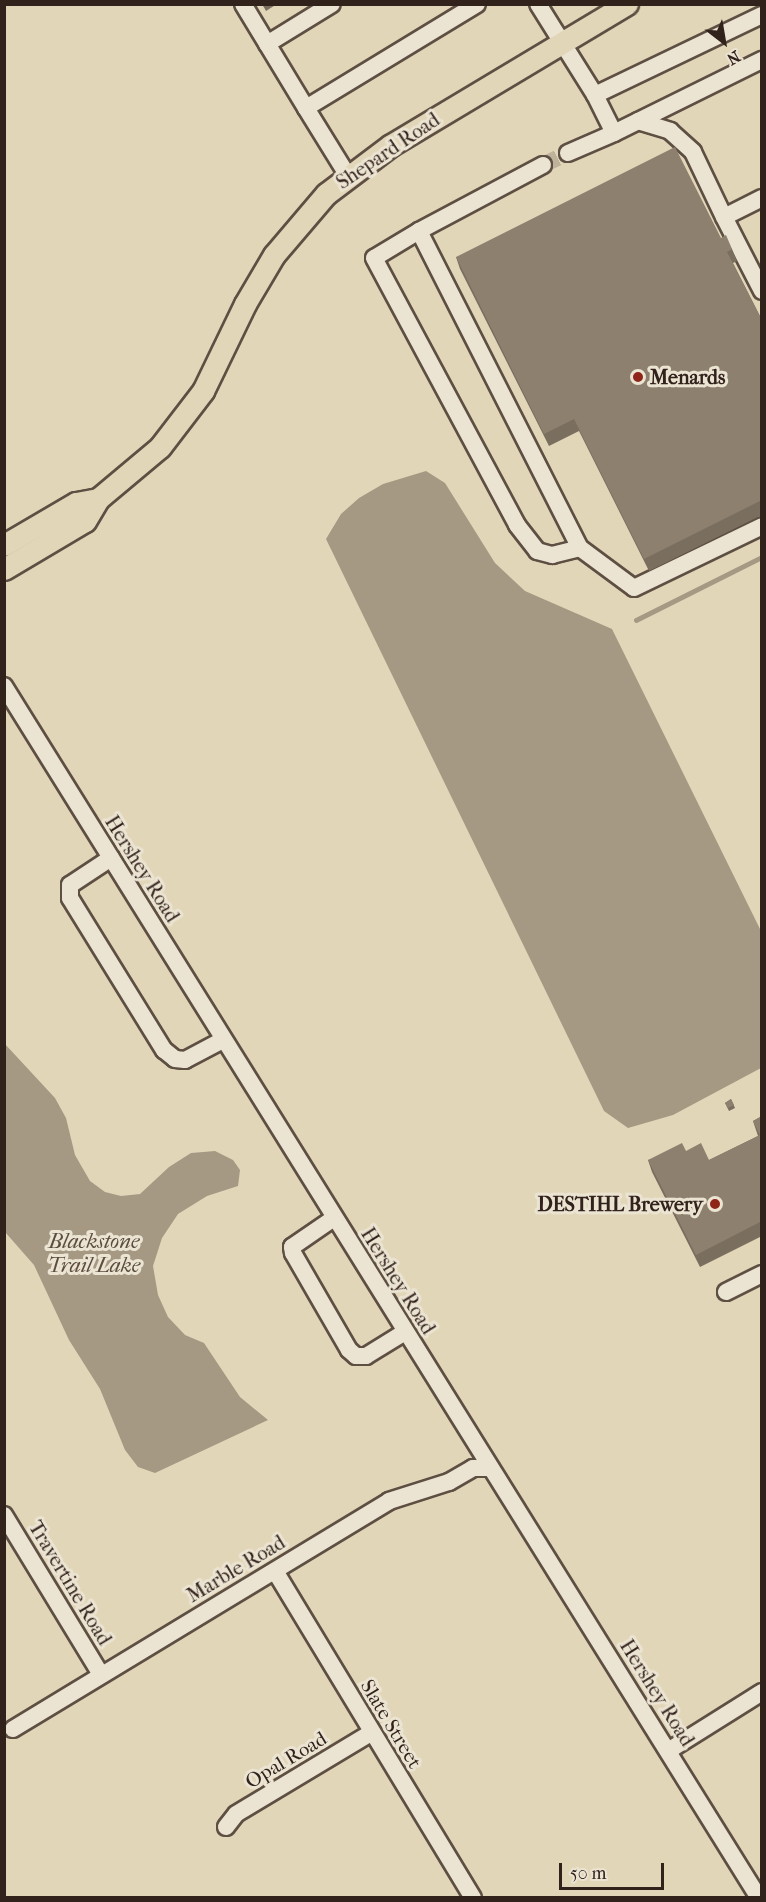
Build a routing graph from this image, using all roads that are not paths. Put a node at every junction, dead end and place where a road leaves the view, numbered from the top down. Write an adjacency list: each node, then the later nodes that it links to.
1 (243, 4): 8 (street)
2 (332, 4): 8 (street)
3 (477, 4): 11 (street)
4 (538, 4): 7 (street)
5 (627, 4): 7 (main road, Shepard Road)
6 (762, 15): 10 (street)
7 (563, 42): 10 (street); 16 (main road, Shepard Road)
8 (267, 44): 11 (street)
9 (762, 60): 12 (street)
10 (595, 95): 13 (street)
11 (306, 108): 16 (street)
12 (638, 121): 13 (street); 18 (street)
13 (614, 133): 14 (street)
14 (568, 153)
15 (543, 165): 19 (street)
16 (348, 176): 21 (main road, Shepard Road)
17 (762, 198): 18 (street)
18 (724, 217): 20 (street)
19 (419, 231): 24 (street); 24 (street)
20 (762, 291)
21 (98, 499): 23 (main road, Shepard Road); 25 (main road, Shepard Road)
22 (762, 526): 24 (street)
23 (4, 545)
24 (580, 548)
25 (4, 569)
26 (4, 686): 27 (street, Hershey Road)
27 (111, 858): 28 (street, Hershey Road); 28 (street)
28 (223, 1040): 29 (street, Hershey Road)
29 (334, 1218): 32 (street, Hershey Road); 32 (street)
30 (762, 1274): 31 (street)
31 (726, 1292)
32 (405, 1332): 33 (street, Hershey Road)
33 (489, 1468): 35 (street, Marble Road); 40 (street, Hershey Road)
34 (4, 1515): 36 (street, Travertine Road)
35 (276, 1570): 36 (street, Marble Road); 39 (street, Slate Street)
36 (100, 1673): 38 (street, Marble Road)
37 (762, 1692): 40 (street)
38 (13, 1729)
39 (371, 1733): 41 (street, Opal Road); 42 (street, Slate Street)
40 (668, 1751): 43 (street, Hershey Road)
41 (226, 1827)
42 (473, 1898)
43 (759, 1898)

